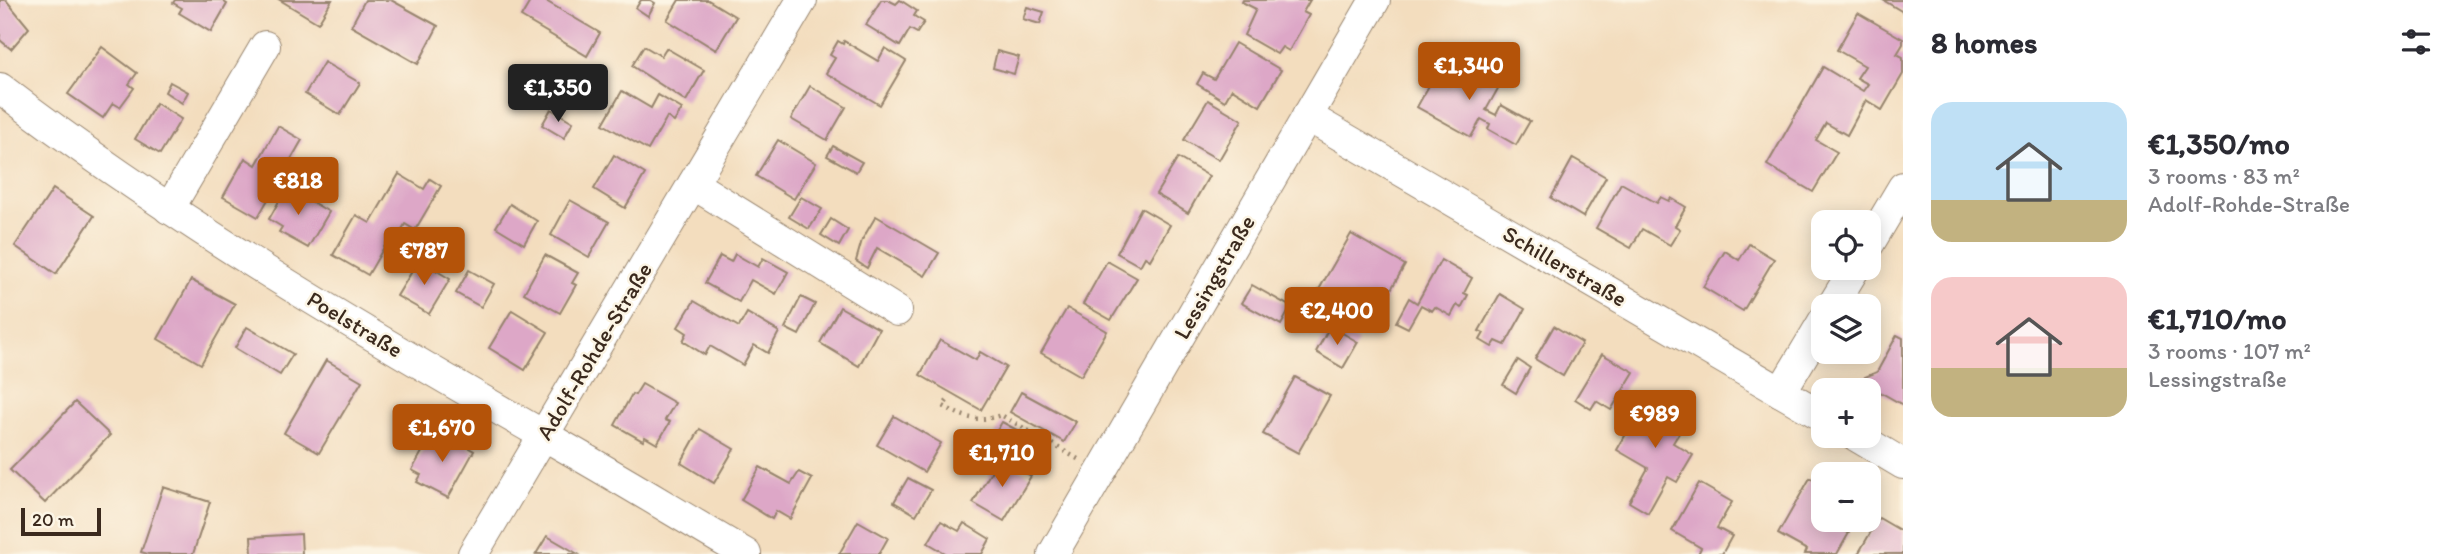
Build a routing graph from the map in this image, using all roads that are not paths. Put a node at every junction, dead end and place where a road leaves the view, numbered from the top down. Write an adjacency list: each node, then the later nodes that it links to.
1 (802, 0): 6 (street, Adolf-Rohde-Straße)
2 (1375, 0): 5 (street, Lessingstraße)
3 (265, 46): 8 (street)
4 (0, 88): 8 (street, Poelstraße)
5 (1307, 116): 12 (street, Schillerstraße); 19 (street, Lessingstraße)
6 (694, 184): 10 (street); 14 (street, Adolf-Rohde-Straße)
7 (1903, 187): 9 (street)
8 (169, 209): 14 (street, Poelstraße)
9 (1881, 224)
10 (897, 311)
11 (1811, 342): 12 (street)
12 (1781, 392): 13 (street, Schillerstraße)
13 (1811, 409)
14 (544, 435): 17 (street, Adolf-Rohde-Straße); 18 (street, Poelstraße)
15 (1876, 448): 16 (street)
16 (1903, 464)
17 (472, 554)
18 (746, 554)
19 (1053, 554)

